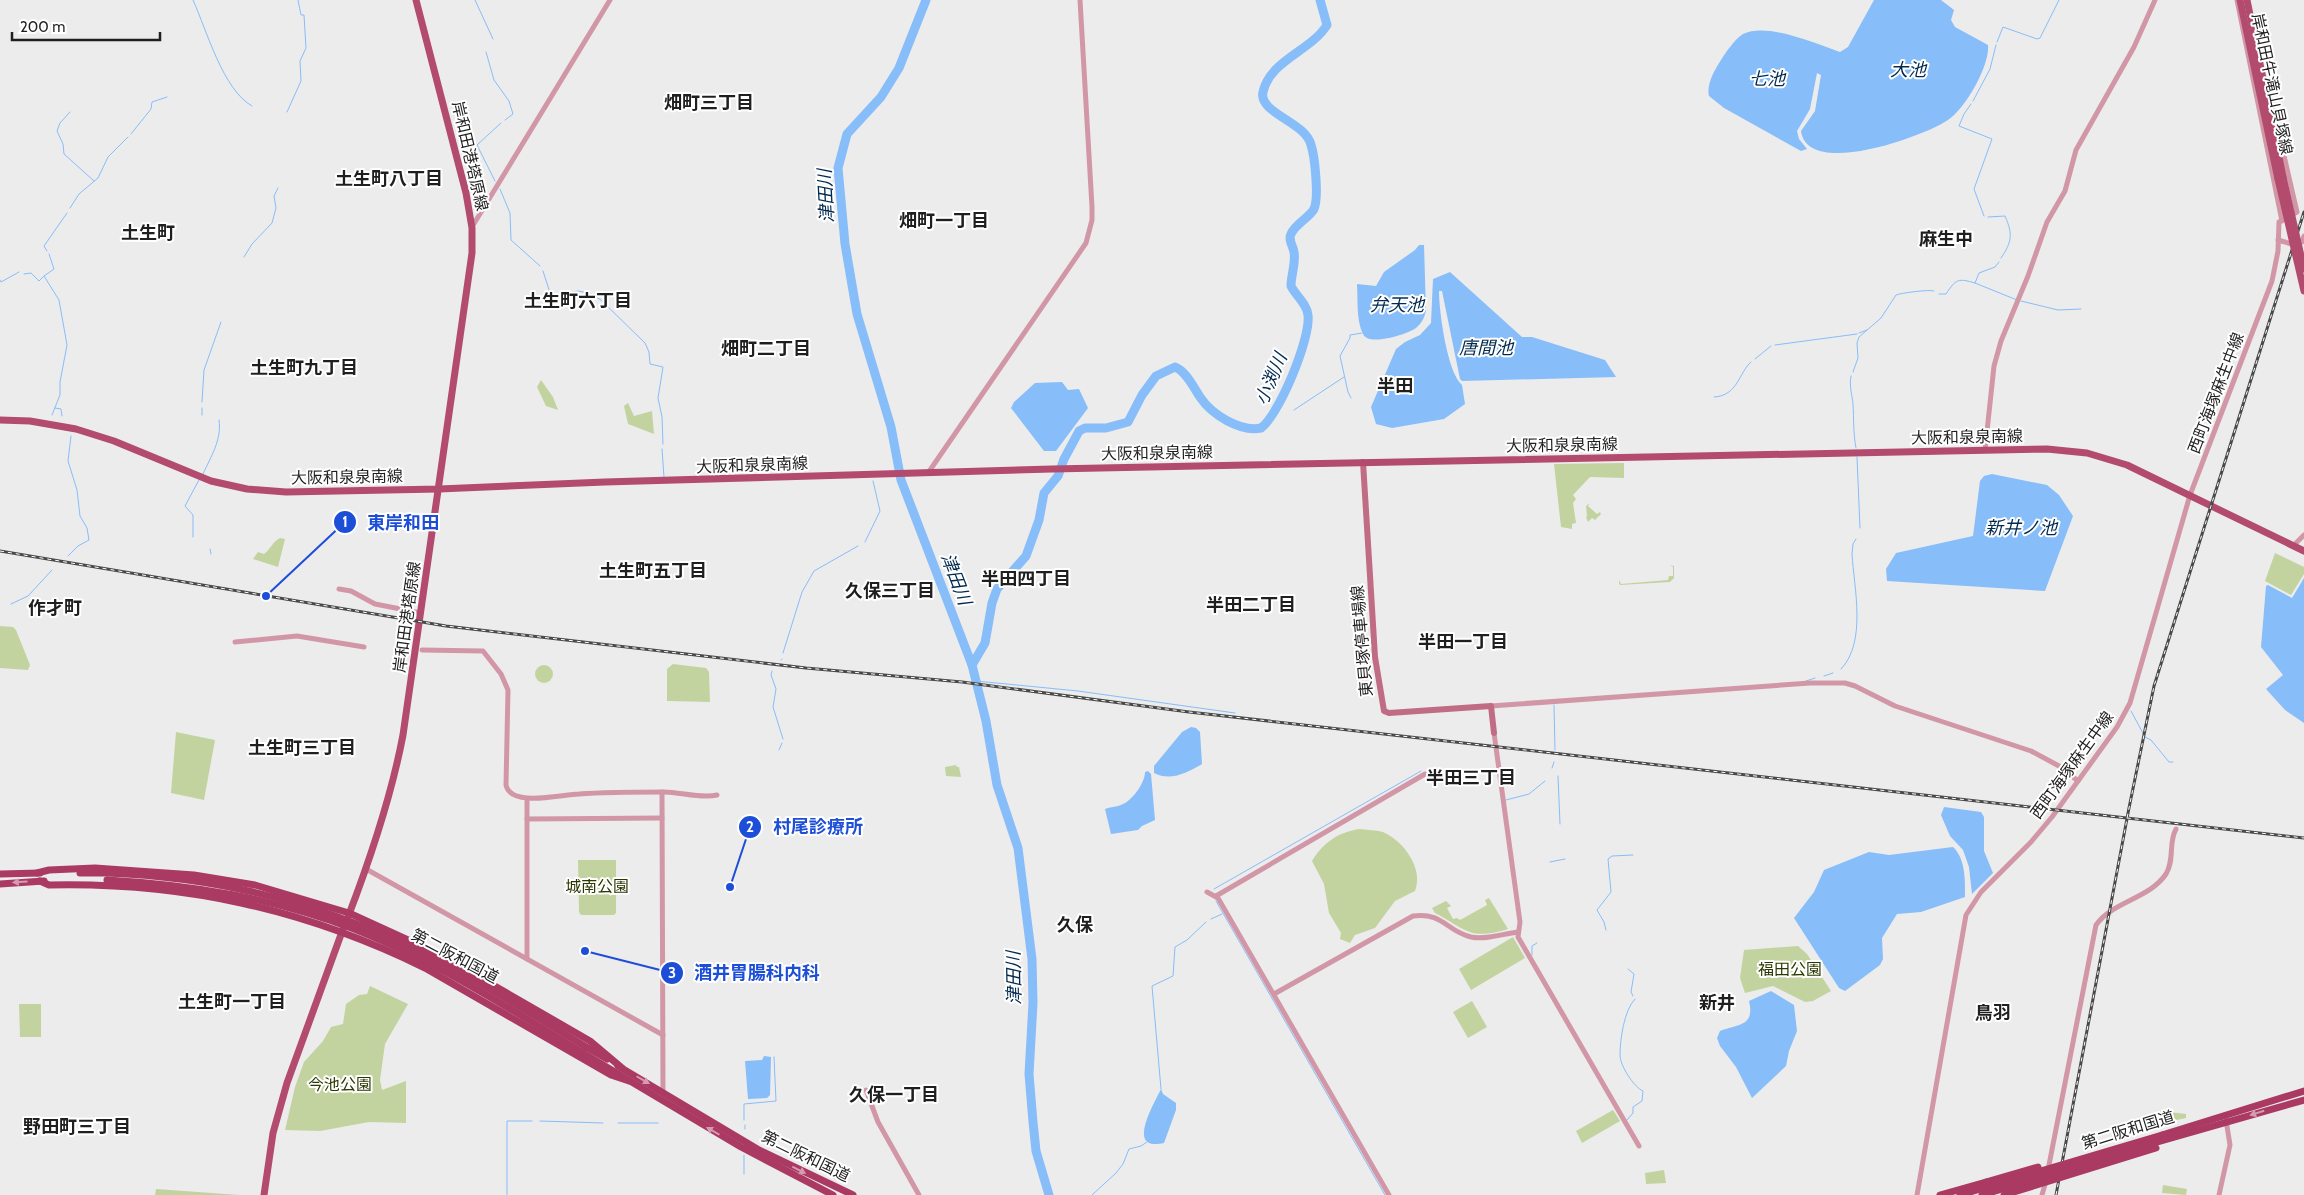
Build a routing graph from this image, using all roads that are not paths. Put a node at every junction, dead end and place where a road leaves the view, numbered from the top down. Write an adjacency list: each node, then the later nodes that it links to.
1 (416, 0): 10 (main road, 岸和田港塔原線)
2 (610, 0): 10 (street)
3 (1080, 0): 18 (street)
4 (2155, 0): 16 (street)
5 (2239, 0): 8 (main road, 岸和田牛滝山貝塚線); 9 (street, 西町海塚麻生中線)
6 (2247, 0): 7 (main road, 岸和田牛滝山貝塚線)
7 (2259, 52): 8 (main road, 岸和田牛滝山貝塚線); 9 (street)
8 (2281, 178): 13 (main road, 岸和田牛滝山貝塚線, bridge); 14 (main road, 岸和田牛滝山貝塚線, bridge)
9 (2280, 222): 12 (street, 西町海塚麻生中線)
10 (472, 228): 19 (main road, 岸和田港塔原線)
11 (2304, 236): 12 (street)
12 (2278, 240): 20 (street, 西町海塚麻生中線)
13 (2304, 269)
14 (2304, 291)
15 (0, 420): 19 (main road, 大阪和泉泉南線)
16 (1985, 450): 17 (main road, 大阪和泉泉南線); 20 (main road, 大阪和泉泉南線)
17 (1363, 462): 18 (main road, 大阪和泉泉南線); 29 (main road, 東貝塚停車場線)
18 (928, 473): 19 (main road, 大阪和泉泉南線)
19 (439, 489): 25 (main road, 岸和田港塔原線)
20 (2190, 495): 22 (main road, 大阪和泉泉南線); 32 (street, 西町海塚麻生中線)
21 (2304, 535): 22 (street)
22 (2293, 546): 23 (main road, 大阪和泉泉南線)
23 (2304, 552)
24 (339, 589): 25 (street)
25 (421, 613): 39 (main road, 岸和田港塔原線)
26 (235, 642): 27 (street)
27 (364, 647)
28 (422, 650): 35 (street)
29 (1491, 706): 30 (main road); 32 (street)
30 (1494, 733): 49 (street)
31 (1425, 774): 46 (street)
32 (2078, 781): 70 (street, 西町海塚麻生中線)
33 (662, 792): 34 (street); 35 (street); 36 (street)
34 (717, 794)
35 (527, 799): 37 (street)
36 (662, 818): 37 (street); 52 (street)
37 (527, 819): 50 (street)
38 (2176, 828): 75 (street)
39 (366, 869): 47 (main road, 岸和田港塔原線); 50 (street)
40 (37, 873): 41 (highway, 第二阪和国道); 42 (highway, 第二阪和国道); 47 (highway)
41 (0, 874)
42 (107, 877): 43 (highway, 第二阪和国道); 53 (highway, 第二阪和国道, bridge)
43 (40, 882): 44 (highway, 第二阪和国道, one-way to 44); 48 (highway)
44 (0, 884)
45 (1207, 892): 46 (street)
46 (1216, 896): 51 (street)
47 (349, 913): 48 (main road, 岸和田港塔原線); 54 (highway)
48 (342, 931): 55 (highway); 65 (main road, 岸和田港塔原線)
49 (1518, 932): 51 (street); 63 (street)
50 (527, 959): 52 (street)
51 (1274, 994): 69 (street)
52 (663, 1035): 58 (street)
53 (585, 1050): 54 (highway, 第二阪和国道); 55 (highway, 第二阪和国道)
54 (622, 1068): 58 (highway, 第二阪和国道, one-way to 58)
55 (629, 1081): 60 (highway, 第二阪和国道)
56 (866, 1090): 68 (street)
57 (2304, 1091): 61 (highway, 第二阪和国道)
58 (664, 1092): 60 (street); 67 (highway, 第二阪和国道, one-way to 67)
59 (2304, 1100): 61 (highway, 第二阪和国道, one-way to 61)
60 (664, 1102): 66 (highway, 第二阪和国道, one-way to 60)
61 (2226, 1119): 62 (highway, 第二阪和国道); 64 (highway, 第二阪和国道); 76 (street)
62 (2162, 1133): 71 (highway, bridge); 72 (highway, 第二阪和国道, bridge)
63 (1639, 1146)
64 (2155, 1146): 73 (highway, 第二阪和国道, bridge); 74 (highway, bridge)
65 (264, 1195)
66 (834, 1195)
67 (853, 1195)
68 (919, 1195)
69 (1390, 1195)
70 (1917, 1195)
71 (1940, 1195)
72 (1960, 1195)
73 (1982, 1195)
74 (2004, 1195)
75 (2042, 1195)
76 (2219, 1195)

